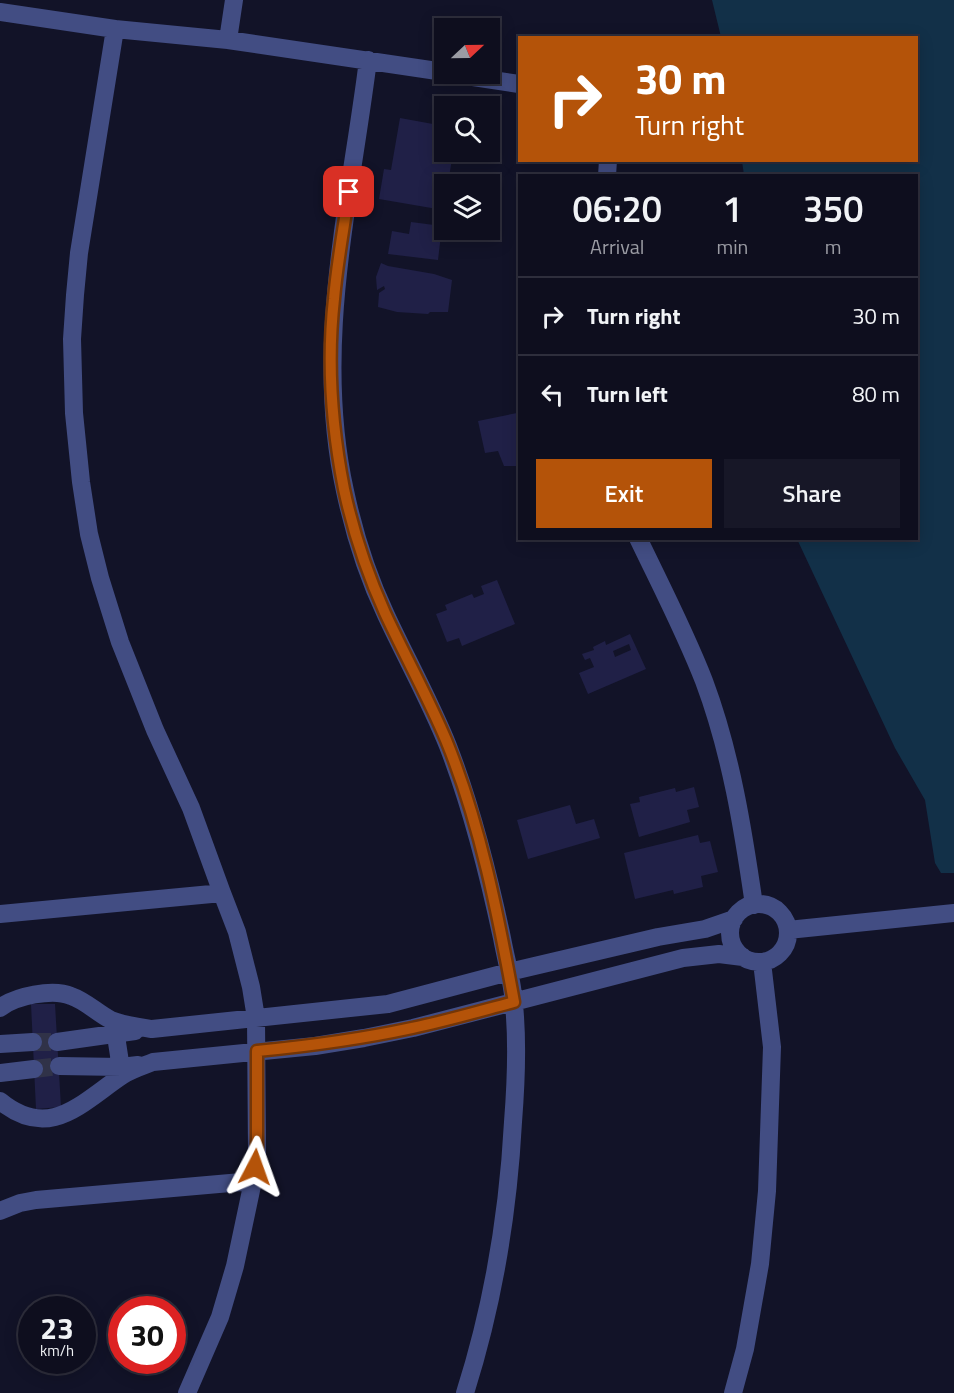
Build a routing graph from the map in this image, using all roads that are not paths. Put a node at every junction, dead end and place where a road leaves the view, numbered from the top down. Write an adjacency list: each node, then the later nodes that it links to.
1 (234, 0): 4 (street)
2 (0, 12): 3 (street)
3 (115, 29): 4 (street); 10 (street)
4 (228, 40): 5 (street)
5 (368, 60): 6 (street); 18 (street)
6 (434, 70)
7 (500, 81): 8 (street)
8 (518, 84)
9 (639, 540): 11 (street)
10 (222, 893): 13 (street); 21 (street)
11 (754, 905): 14 (street); 15 (street)
12 (954, 913): 15 (street)
13 (0, 914)
14 (735, 919): 16 (street); 18 (street)
15 (788, 930): 17 (street)
16 (743, 957): 17 (street); 19 (street)
17 (762, 962): 36 (street)
18 (509, 972): 19 (street); 21 (street)
19 (514, 1002): 26 (street); 35 (street)
20 (0, 1008): 22 (street)
21 (256, 1018): 22 (street); 26 (street)
22 (114, 1027): 23 (street); 29 (street)
23 (57, 1041)
24 (33, 1042): 25 (street)
25 (0, 1044)
26 (257, 1051): 29 (street); 32 (street)
27 (59, 1066): 29 (street)
28 (34, 1069): 30 (street)
29 (122, 1071): 31 (street)
30 (0, 1073)
31 (0, 1101)
32 (253, 1181): 33 (street); 34 (street)
33 (0, 1211)
34 (187, 1393)
35 (465, 1393)
36 (733, 1393)

